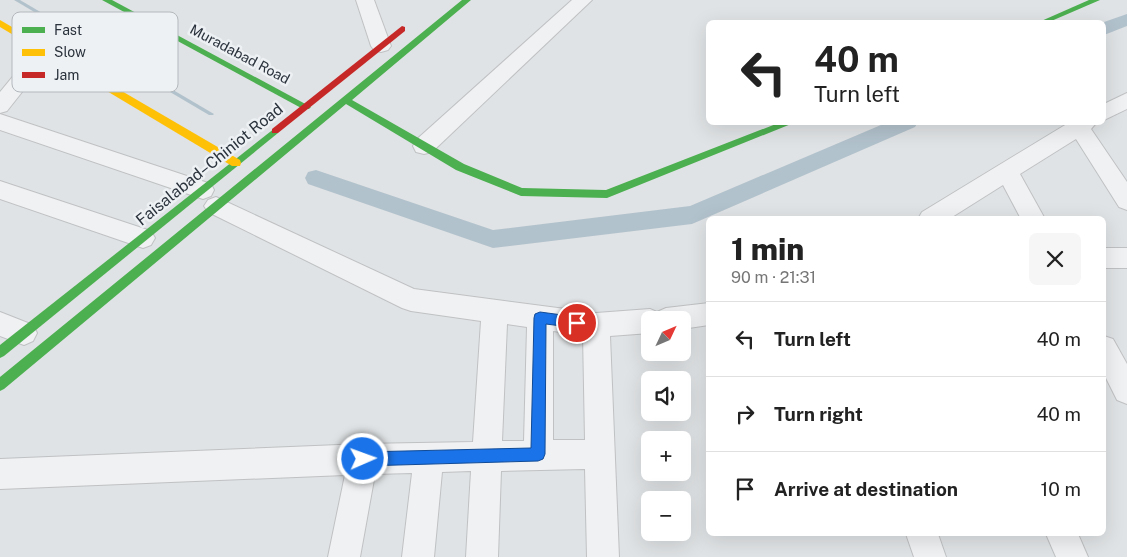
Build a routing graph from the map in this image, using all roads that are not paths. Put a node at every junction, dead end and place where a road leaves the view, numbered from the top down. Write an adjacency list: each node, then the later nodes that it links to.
1 (106, 0): 6 (main road, Muradabad Road)
2 (365, 0): 12 (street)
3 (467, 0): 15 (main road)
4 (583, 0): 23 (street)
5 (1096, 0): 7 (main road)
6 (128, 12)
7 (1048, 20)
8 (0, 23): 10 (main road)
9 (410, 23): 12 (main road, Faisalabad–Chiniot Road)
10 (12, 30)
11 (178, 40): 18 (main road, Muradabad Road)
12 (381, 46): 18 (main road, Faisalabad–Chiniot Road)
13 (12, 91): 17 (street)
14 (118, 92): 24 (main road)
15 (346, 100): 23 (main road); 27 (main road, Faisalabad–Chiniot Road)
16 (1127, 100): 19 (street)
17 (0, 106)
18 (303, 109): 24 (main road, Faisalabad–Chiniot Road)
19 (1106, 112)
20 (0, 122): 27 (street)
21 (784, 125): 23 (main road)
22 (1083, 125): 25 (street); 28 (street)
23 (424, 146)
24 (239, 161): 27 (main road, Faisalabad–Chiniot Road)
25 (1007, 172): 29 (street); 30 (street)
26 (0, 190): 31 (street)
27 (210, 198): 31 (main road, Faisalabad–Chiniot Road); 34 (street); 43 (main road, Faisalabad–Chiniot Road)
28 (1127, 201)
29 (935, 216)
30 (1031, 216)
31 (143, 238): 40 (main road, Faisalabad–Chiniot Road)
32 (1106, 258): 33 (street)
33 (1127, 258)
34 (494, 313): 37 (street); 47 (street)
35 (706, 314): 36 (street)
36 (691, 317)
37 (540, 318): 39 (street); 45 (street)
38 (641, 322): 39 (street)
39 (596, 325): 46 (street)
40 (12, 329): 41 (main road, Faisalabad–Chiniot Road)
41 (0, 352)
42 (1106, 352): 44 (street)
43 (0, 385)
44 (1127, 391)
45 (538, 454): 46 (street); 47 (street)
46 (600, 454): 56 (street)
47 (487, 456): 48 (street); 55 (street)
48 (429, 457): 49 (street); 54 (street)
49 (363, 459): 50 (street); 53 (street)
50 (0, 474)
51 (923, 536): 57 (street)
52 (1063, 536): 58 (street)
53 (344, 557)
54 (418, 557)
55 (482, 557)
56 (603, 557)
57 (930, 557)
58 (1072, 557)

